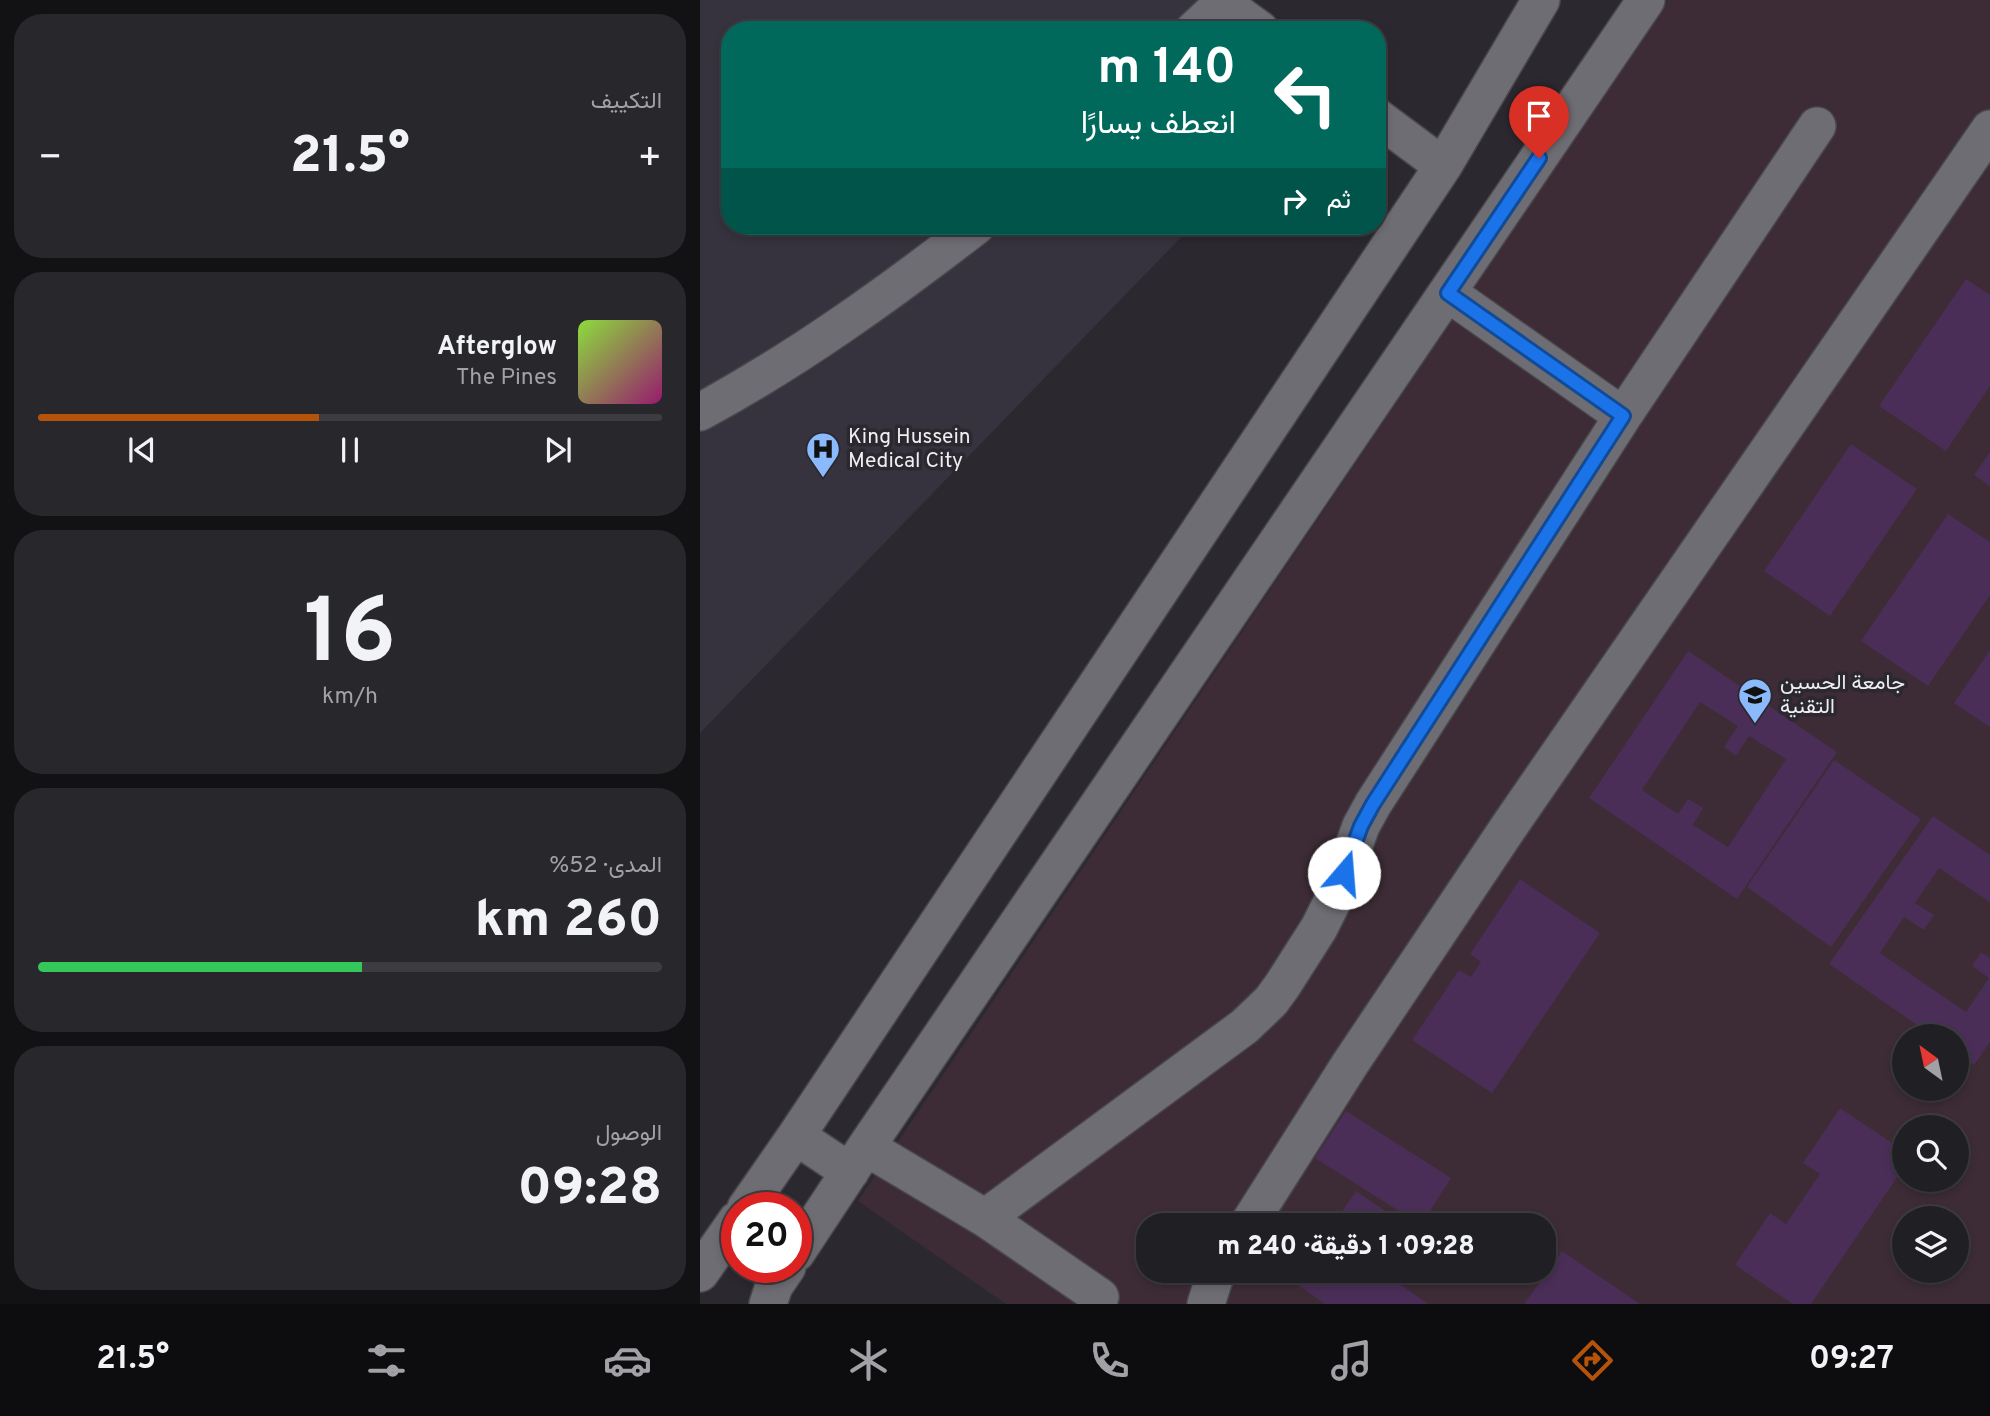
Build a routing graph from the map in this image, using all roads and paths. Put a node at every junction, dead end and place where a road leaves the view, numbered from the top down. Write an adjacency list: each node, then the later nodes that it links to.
1 (1541, 0): 8 (lane)
2 (1646, 0): 10 (lane)
3 (1204, 21): 4 (lane)
4 (1247, 21)
5 (1386, 124): 8 (lane)
6 (1817, 126): 12 (lane)
7 (1990, 129): 16 (lane)
8 (1443, 166): 13 (lane)
9 (964, 235): 11 (lane)
10 (1448, 293): 12 (lane); 14 (lane)
11 (700, 412)
12 (1623, 416): 17 (lane)
13 (796, 1136): 14 (lane); 15 (lane)
14 (858, 1159): 17 (lane); 18 (lane)
15 (757, 1192)
16 (1256, 1213)
17 (985, 1218): 23 (lane)
18 (812, 1229)
19 (721, 1243): 20 (lane)
20 (700, 1273)
21 (776, 1283): 24 (lane)
22 (1213, 1283): 25 (lane)
23 (1100, 1297)
24 (768, 1304)
25 (1206, 1304)

